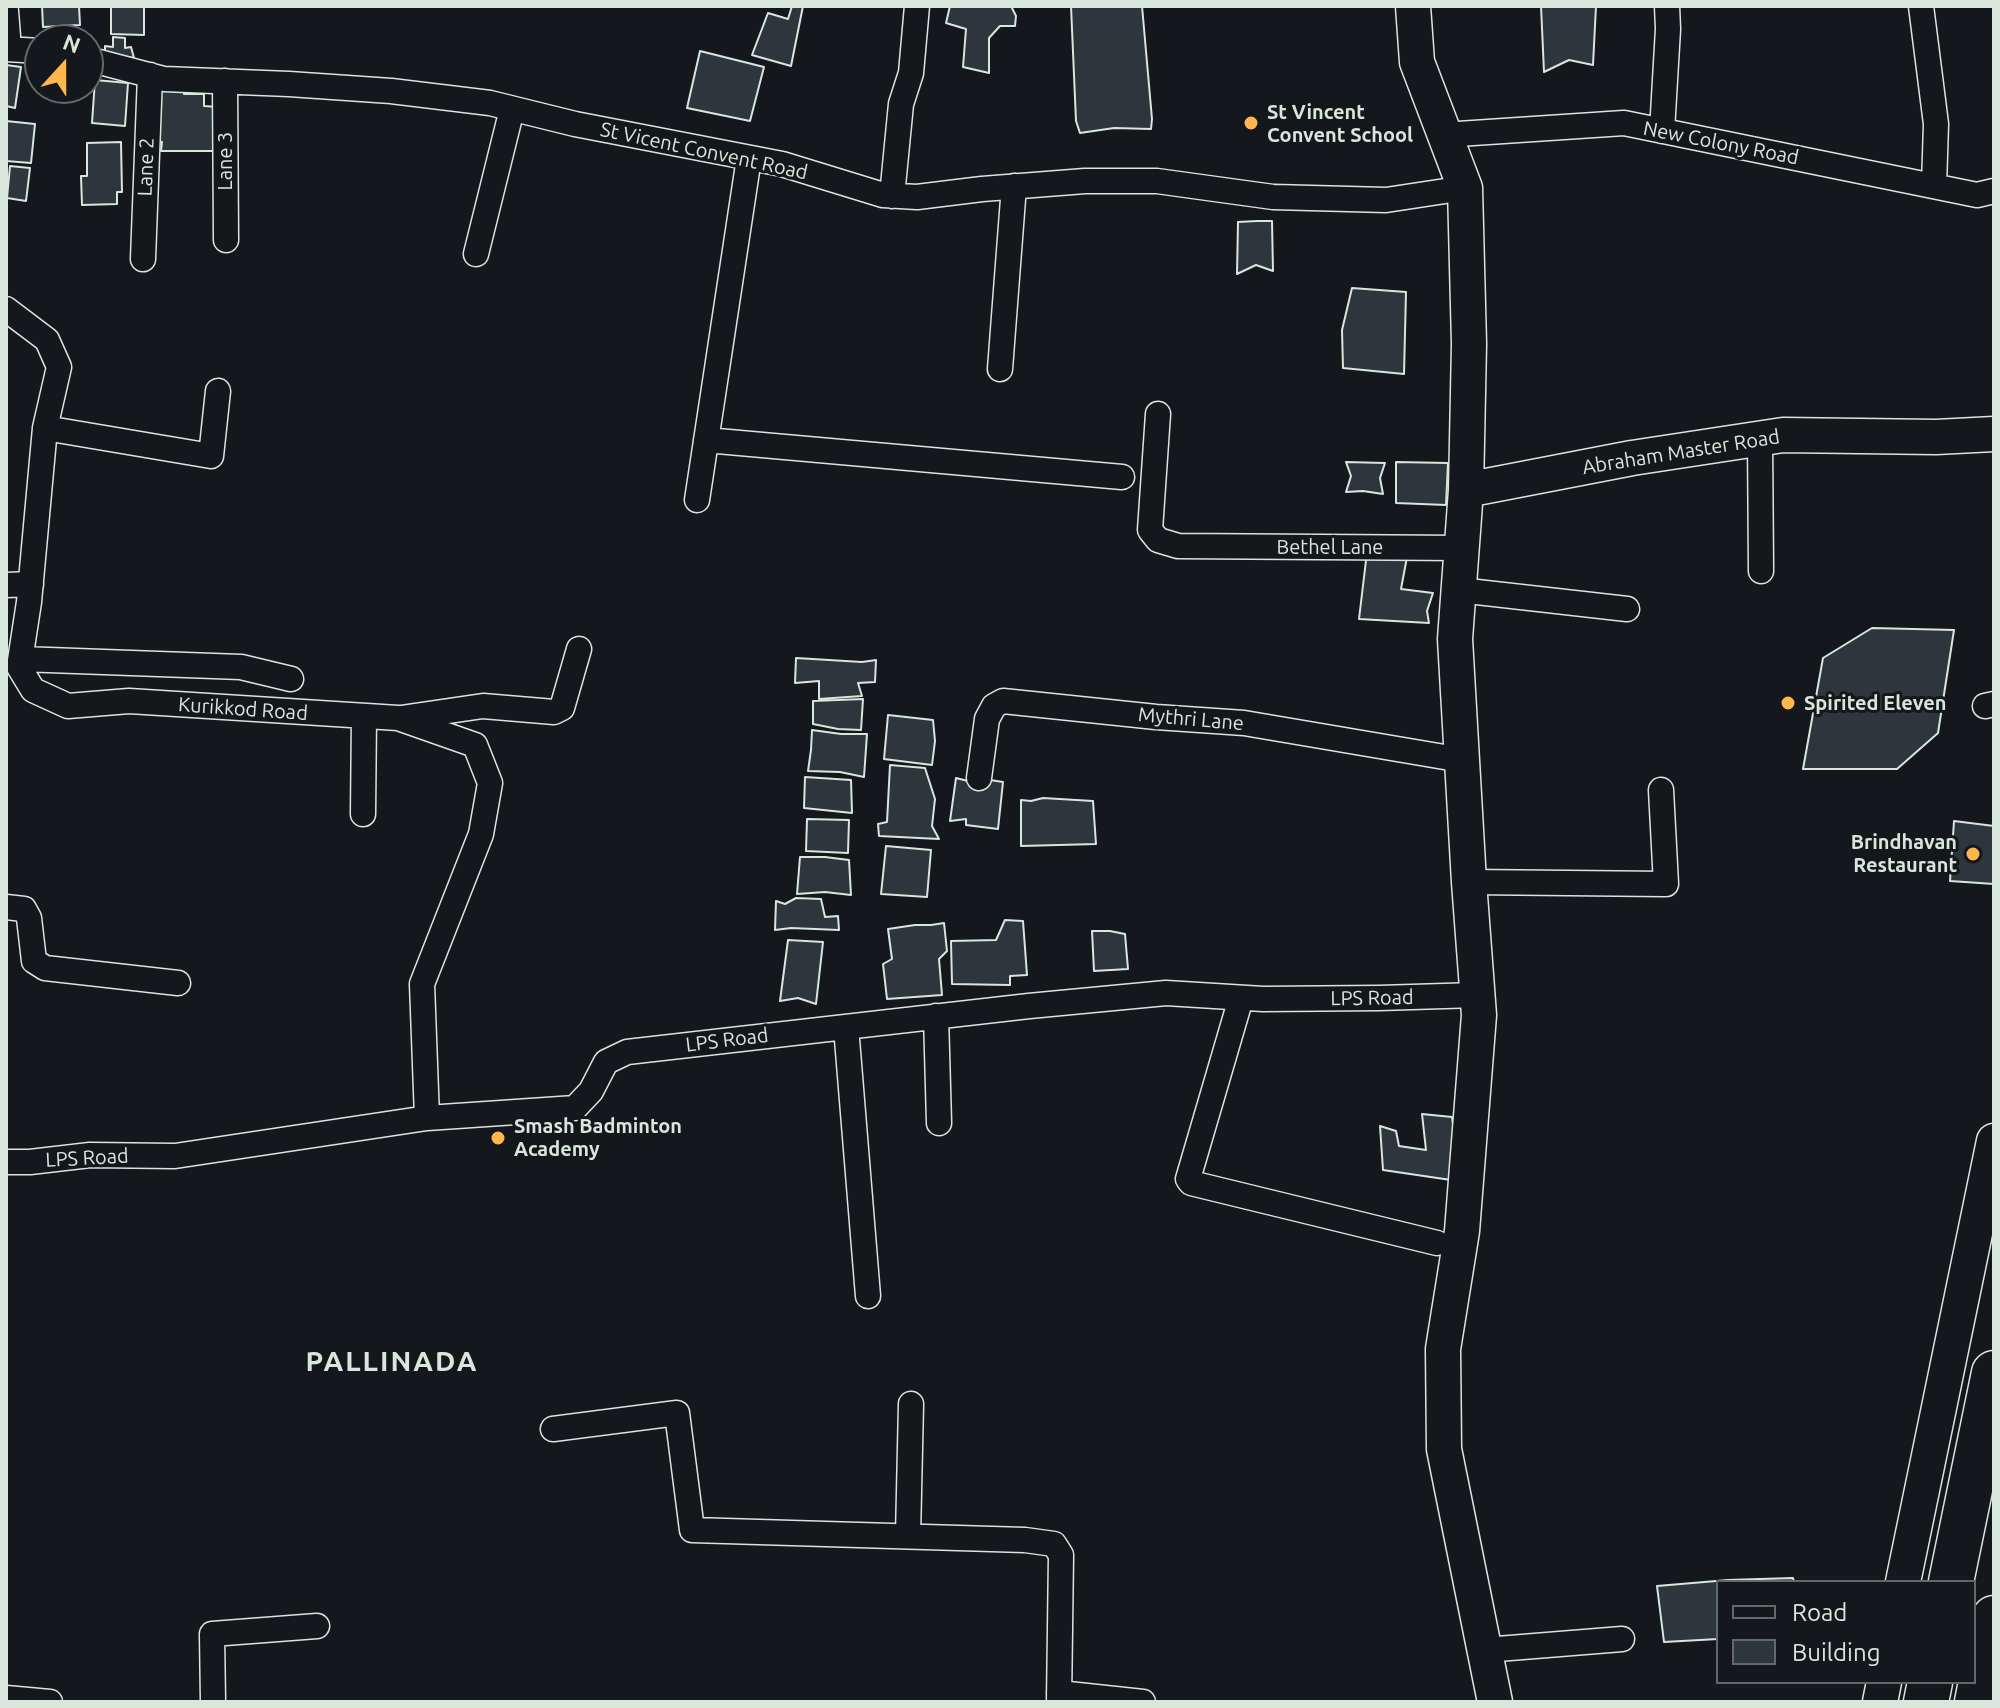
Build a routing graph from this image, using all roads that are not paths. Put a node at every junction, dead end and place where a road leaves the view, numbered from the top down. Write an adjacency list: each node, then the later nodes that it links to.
1 (917, 6): 18 (street)
2 (1413, 6): 12 (street)
3 (1667, 6): 11 (street)
4 (1921, 6): 15 (street)
5 (6, 11): 6 (street)
6 (7, 49)
7 (104, 63): 8 (street, St Vicent Convent Road)
8 (150, 75): 9 (street, St Vicent Convent Road); 21 (street, Lane 2)
9 (225, 81): 10 (street, St Vicent Convent Road); 19 (street, Lane 3)
10 (512, 109): 13 (street, St Vicent Convent Road); 20 (street)
11 (1662, 131): 12 (street, New Colony Road); 15 (street, New Colony Road)
12 (1443, 135): 16 (street)
13 (749, 158): 18 (street, St Vicent Convent Road); 29 (street)
14 (1014, 186): 16 (street, St Vicent Convent Road); 18 (street, St Vicent Convent Road); 23 (street)
15 (1934, 186): 17 (street, New Colony Road)
16 (1465, 188): 31 (street)
17 (1994, 191)
18 (892, 196)
19 (226, 240)
20 (476, 254)
21 (143, 259)
22 (6, 309): 26 (street)
23 (1000, 369)
24 (218, 391): 26 (street)
25 (1158, 414): 33 (street, Bethel Lane)
26 (45, 428): 35 (street)
27 (1994, 434): 28 (street, Abraham Master Road)
28 (1760, 438): 31 (street, Abraham Master Road); 34 (street)
29 (706, 440): 30 (street); 32 (street)
30 (1122, 477)
31 (1466, 490): 33 (street)
32 (697, 500)
33 (1462, 548): 37 (street)
34 (1761, 571)
35 (31, 584): 36 (street); 40 (street)
36 (6, 585)
37 (1459, 590): 38 (street); 44 (street)
38 (1627, 609)
39 (579, 649): 43 (street)
40 (21, 659): 41 (street); 42 (street, Kurikkod Road)
41 (291, 679)
42 (364, 716): 43 (street, Kurikkod Road); 47 (street)
43 (398, 718): 55 (street, Kurikkod Road)
44 (1462, 760): 45 (street, Mythri Lane); 48 (street)
45 (979, 778)
46 (1661, 790): 48 (street)
47 (363, 814)
48 (1469, 882): 51 (street)
49 (6, 907): 50 (street)
50 (178, 983)
51 (1477, 995): 52 (street, LPS Road); 70 (street)
52 (1241, 998): 53 (street, LPS Road); 59 (street)
53 (936, 1016): 54 (street, LPS Road); 56 (street)
54 (846, 1027): 55 (street, LPS Road); 60 (street)
55 (427, 1118): 58 (street, LPS Road)
56 (939, 1123)
57 (1994, 1141): 65 (street)
58 (6, 1162)
59 (1437, 1243)
60 (868, 1296)
61 (1994, 1373): 66 (highway)
62 (911, 1404): 64 (street)
63 (553, 1429): 64 (street)
64 (908, 1536): 72 (street)
65 (1903, 1580)
66 (1951, 1580)
67 (1994, 1618): 77 (highway)
68 (317, 1626): 74 (street)
69 (1622, 1639): 70 (street)
70 (1485, 1650): 76 (street)
71 (6, 1698): 73 (street)
72 (1059, 1698): 75 (street)
73 (50, 1702)
74 (213, 1702)
75 (1143, 1702)
76 (1495, 1702)
77 (1977, 1702)

